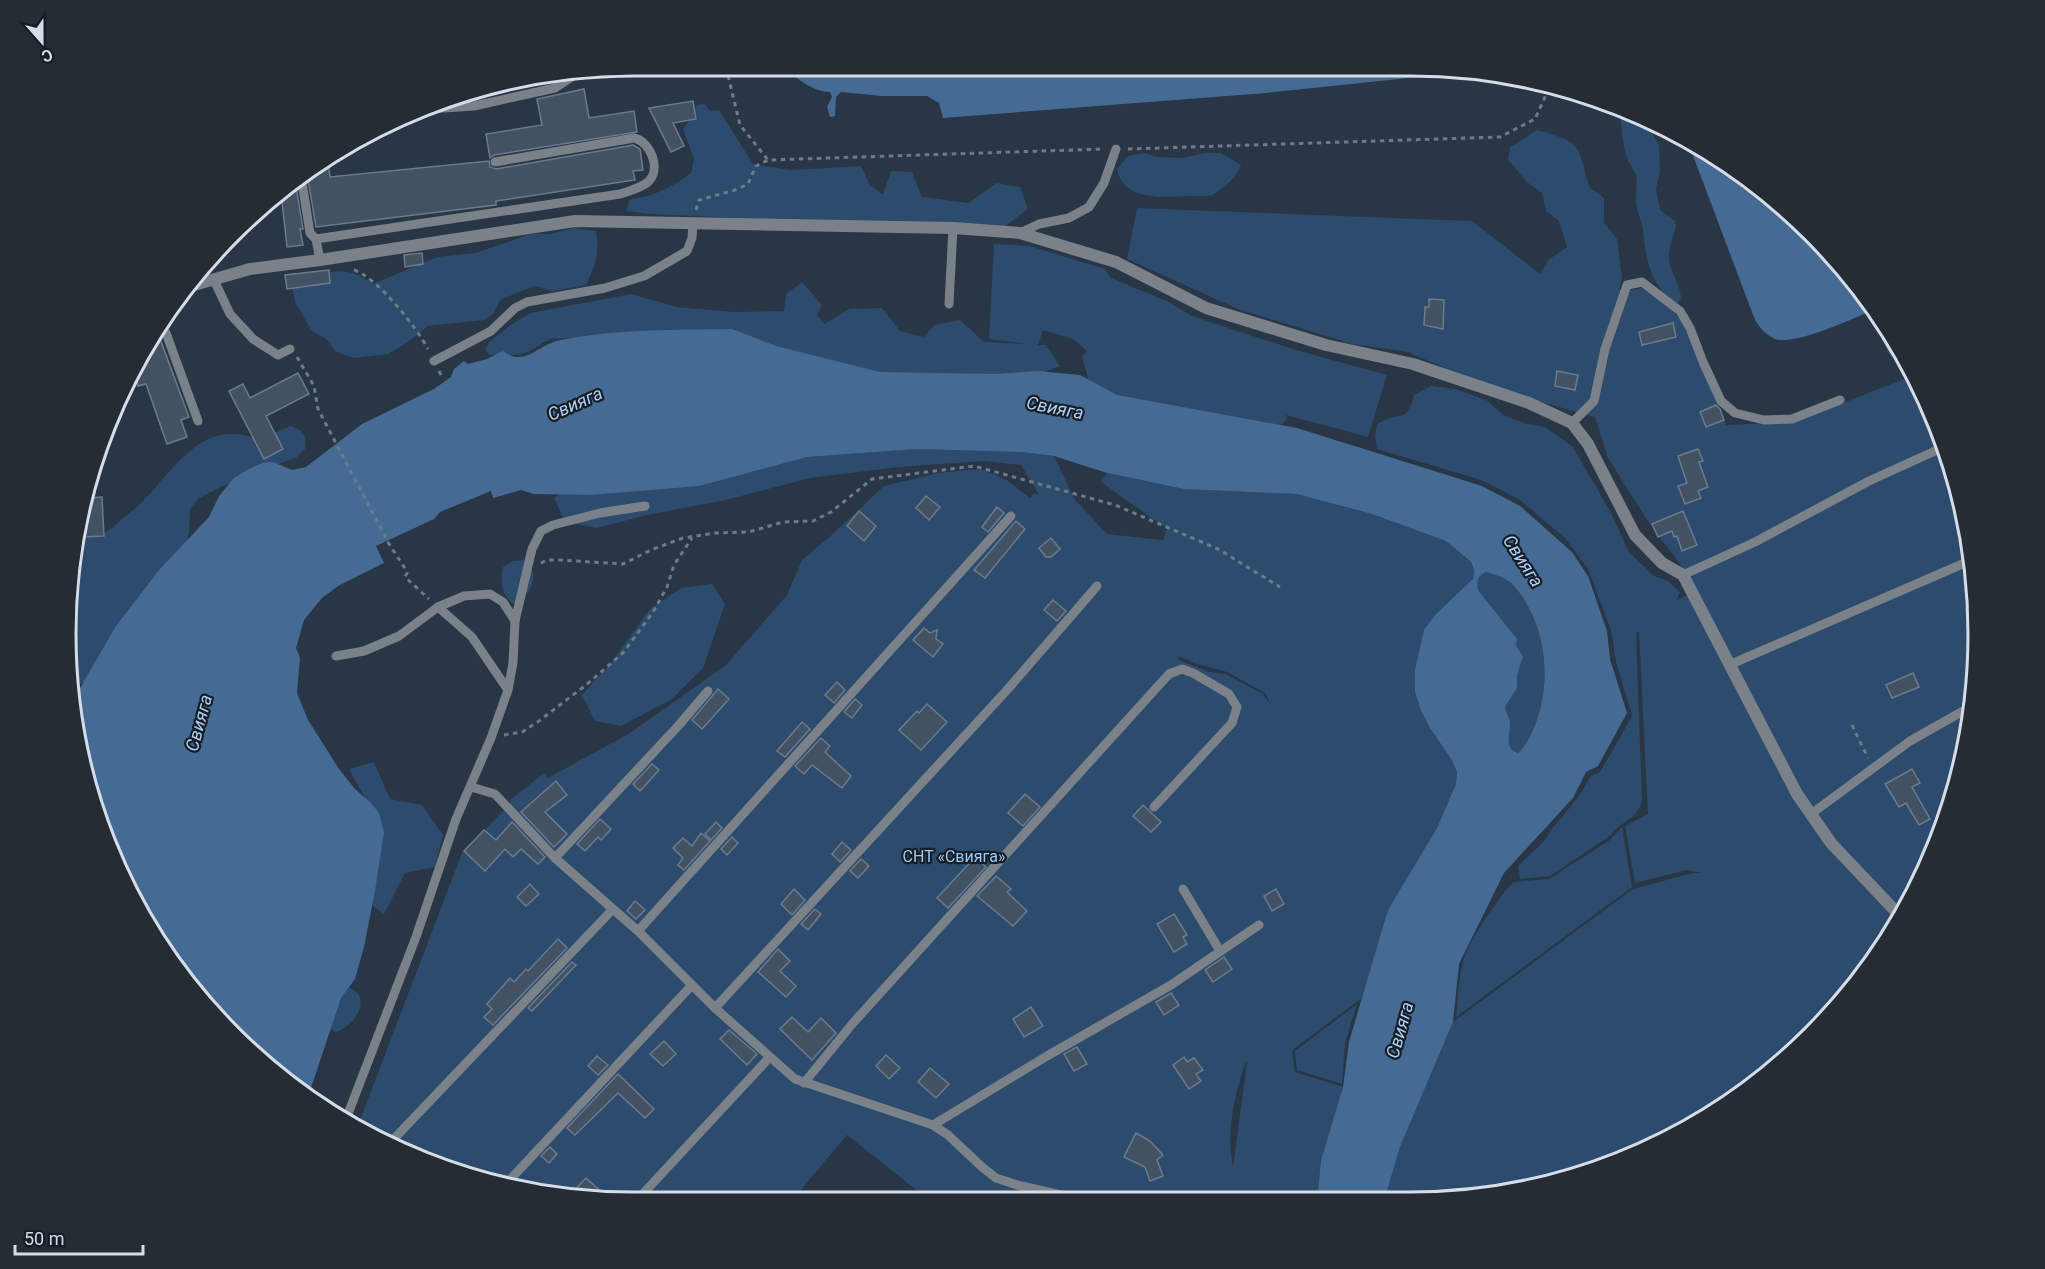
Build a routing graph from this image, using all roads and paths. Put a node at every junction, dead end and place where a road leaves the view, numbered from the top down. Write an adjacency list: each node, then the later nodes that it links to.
1 (728, 76): 6 (path)
2 (566, 81): 4 (lane)
3 (1546, 94): 5 (path)
4 (451, 107)
5 (1116, 149): 6 (path); 11 (lane)
6 (768, 160): 9 (path)
7 (495, 162): 12 (lane)
8 (303, 186): 12 (lane)
9 (693, 223): 10 (street); 13 (street); 19 (lane)
10 (953, 228): 11 (street); 16 (lane)
11 (1020, 233): 22 (street)
12 (316, 238): 13 (lane)
13 (326, 259): 14 (street); 19 (path)
14 (213, 278): 15 (street); 18 (lane)
15 (203, 282)
16 (949, 304)
17 (165, 333): 21 (lane)
18 (290, 349): 32 (path)
19 (434, 361)
20 (1840, 400): 22 (lane)
21 (198, 421)
22 (1572, 423): 29 (street)
23 (1937, 450): 29 (lane)
24 (645, 506): 28 (lane)
25 (1011, 516): 50 (lane)
26 (692, 537): 28 (path); 31 (path); 40 (path)
27 (1964, 563): 35 (lane)
28 (528, 568): 33 (lane)
29 (1683, 575): 35 (street)
30 (1097, 586): 53 (lane)
31 (1280, 587)
32 (438, 607): 33 (lane); 34 (lane); 36 (lane)
33 (515, 621): 36 (lane)
34 (336, 656)
35 (1729, 664): 44 (street)
36 (508, 690): 40 (lane)
37 (708, 691): 45 (lane)
38 (1963, 711): 41 (lane)
39 (1852, 725): 41 (path)
40 (491, 738): 42 (lane)
41 (1872, 768): 44 (lane)
42 (471, 787): 45 (lane); 56 (lane)
43 (1155, 807): 55 (lane)
44 (1811, 814): 48 (street)
45 (555, 858): 47 (lane)
46 (1183, 890): 51 (lane)
47 (613, 909): 50 (lane); 58 (lane)
48 (1895, 911)
49 (1259, 925): 51 (lane)
50 (638, 931): 52 (lane)
51 (1220, 951): 57 (lane)
52 (692, 985): 53 (lane); 59 (lane)
53 (715, 1008): 54 (lane)
54 (770, 1058): 55 (lane); 60 (lane)
55 (804, 1083): 57 (lane)
56 (348, 1114)
57 (933, 1125): 61 (lane)
58 (394, 1138)
59 (511, 1178)
60 (645, 1192)
61 (1048, 1192)

